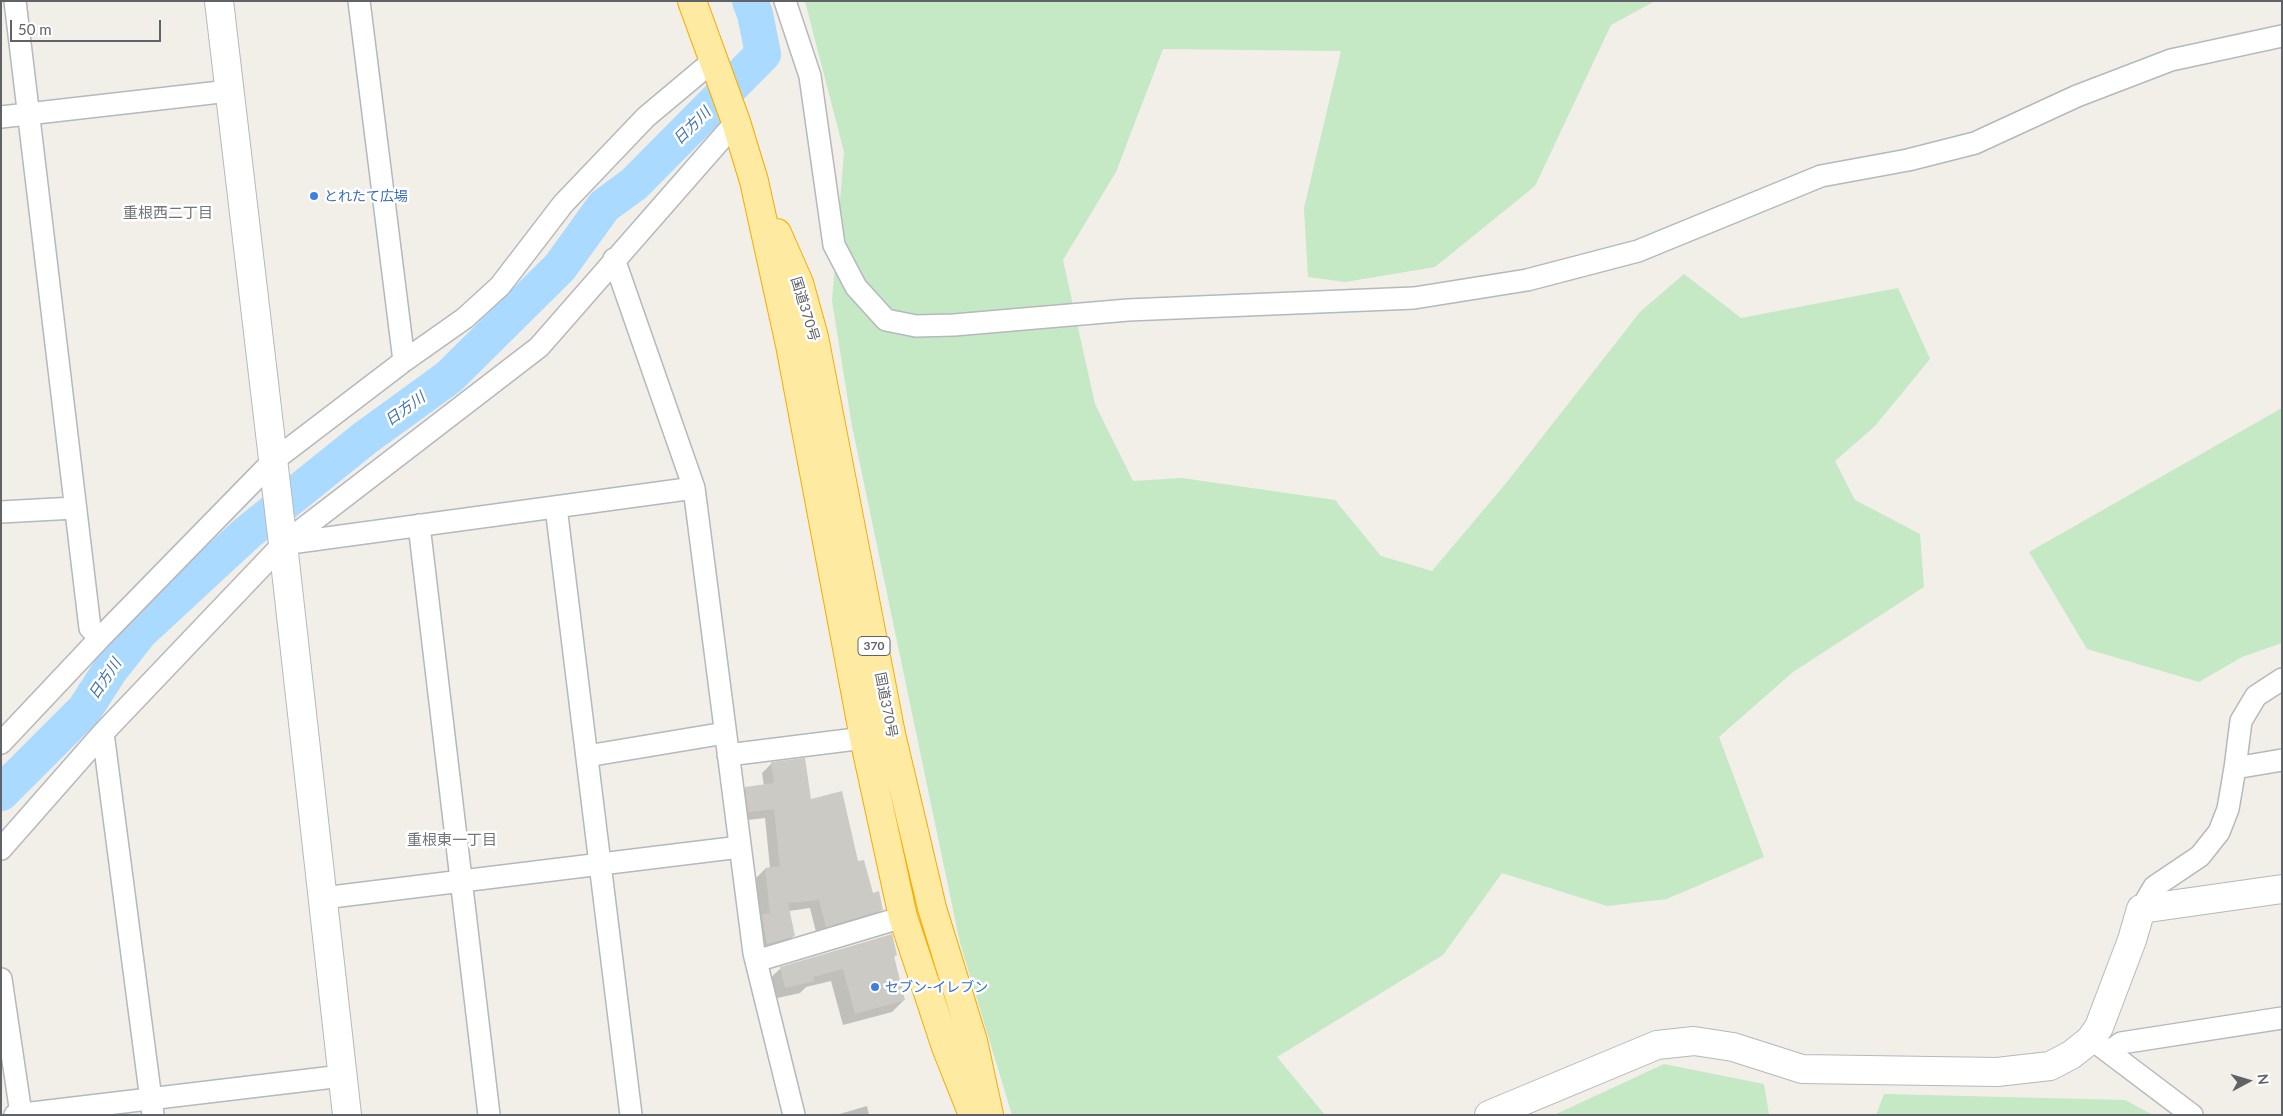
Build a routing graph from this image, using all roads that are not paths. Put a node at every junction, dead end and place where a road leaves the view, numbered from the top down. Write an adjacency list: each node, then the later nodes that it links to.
1 (15, 1): 9 (street)
2 (219, 1): 8 (street)
3 (359, 1): 14 (street)
4 (692, 1): 7 (highway, 国道370号 / 370)
5 (785, 1): 6 (street)
6 (2282, 36)
7 (715, 63): 11 (highway, 国道370号 / 370); 14 (street)
8 (229, 91): 9 (street); 15 (street)
9 (28, 114): 10 (street); 18 (street)
10 (1, 117)
11 (734, 117): 12 (highway, 国道370号 / 370); 13 (street)
12 (754, 181): 26 (highway, 国道370号 / 370); 53 (highway, 国道370号 / 370)
13 (614, 259): 16 (street); 21 (street)
14 (404, 361): 15 (street)
15 (273, 467): 21 (street); 22 (street)
16 (694, 488): 17 (street); 25 (street)
17 (556, 507): 20 (street); 29 (street)
18 (74, 508): 19 (street); 22 (street)
19 (1, 512)
20 (420, 526): 21 (street); 35 (street)
21 (282, 534): 24 (street); 37 (street)
22 (100, 638): 27 (street)
23 (2282, 679): 31 (street)
24 (103, 733): 33 (street); 45 (street)
25 (725, 733): 28 (street); 29 (street)
26 (864, 738): 28 (street); 39 (highway, 国道370号 / 370)
27 (1, 743)
28 (728, 754): 32 (street)
29 (587, 756): 34 (street)
30 (2282, 760): 31 (street)
31 (2235, 768): 38 (street)
32 (740, 847): 34 (street); 40 (street)
33 (1, 849)
34 (600, 864): 35 (street); 50 (street)
35 (461, 881): 37 (street); 49 (street)
36 (2282, 889): 38 (street)
37 (322, 898): 44 (street)
38 (2141, 909): 43 (street)
39 (903, 918): 40 (street); 52 (highway, 国道370号 / 370)
40 (756, 961): 51 (street)
41 (1, 979): 46 (street)
42 (2282, 1018): 43 (street)
43 (2100, 1045): 54 (street); 55 (street)
44 (342, 1076): 45 (street); 48 (street)
45 (152, 1107): 46 (street)
46 (21, 1114): 47 (street)
47 (15, 1115)
48 (347, 1115)
49 (489, 1115)
50 (631, 1115)
51 (794, 1115)
52 (973, 1115)
53 (989, 1115)
54 (1489, 1115)
55 (2192, 1115)

